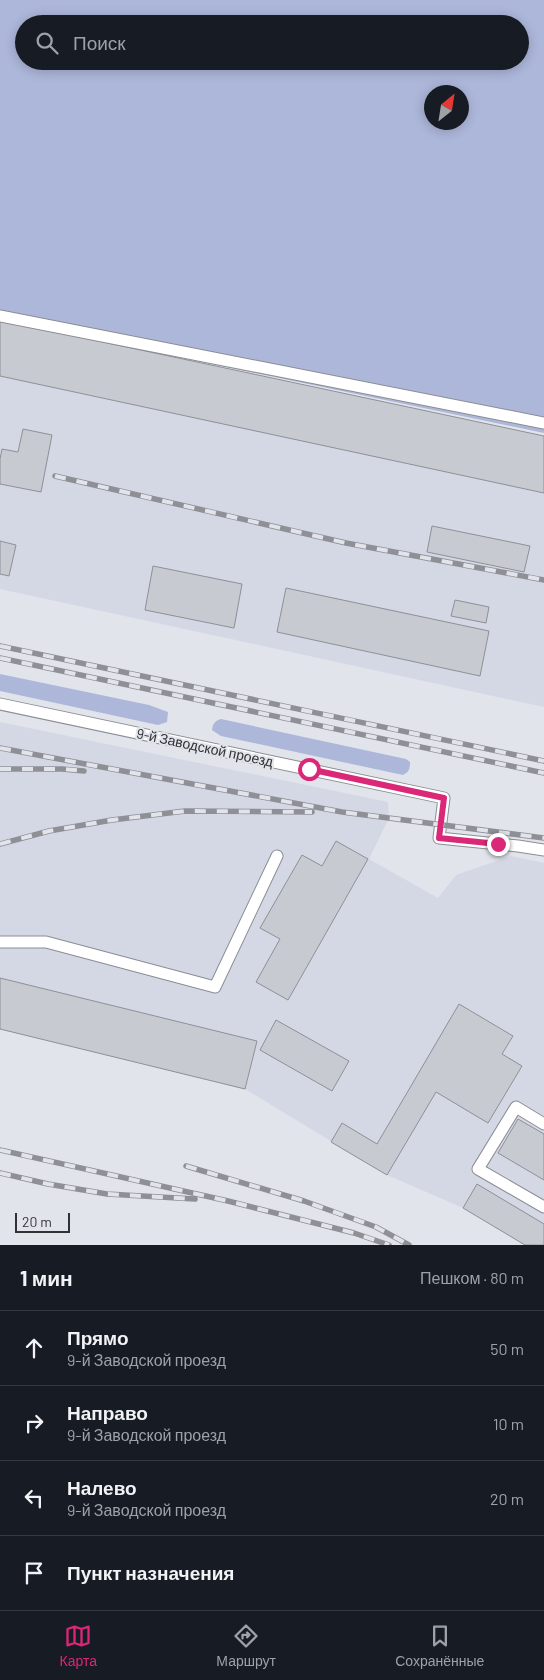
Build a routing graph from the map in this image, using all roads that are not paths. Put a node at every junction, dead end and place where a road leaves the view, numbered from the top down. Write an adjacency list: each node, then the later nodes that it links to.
1 (0, 316): 2 (lane)
2 (544, 424)
3 (0, 704): 4 (lane, 9-й Заводской проезд)
4 (544, 850)
5 (277, 856): 6 (lane)
6 (0, 942)
7 (544, 1124): 8 (lane)
8 (544, 1207)

